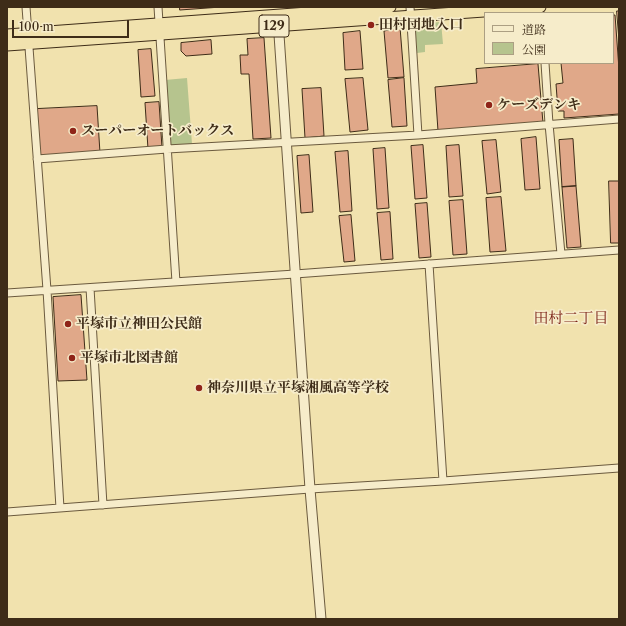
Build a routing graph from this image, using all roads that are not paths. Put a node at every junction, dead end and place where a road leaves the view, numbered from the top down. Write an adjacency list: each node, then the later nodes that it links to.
1 (26, 7): 9 (street)
2 (158, 7): 7 (street)
3 (390, 7): 6 (highway, 129)
4 (541, 7): 5 (highway, 129)
5 (410, 12): 6 (highway, 129); 14 (street)
6 (278, 16): 7 (highway, 129); 15 (street)
7 (159, 29): 9 (highway, 129); 16 (street)
8 (7, 35): 9 (highway, 129)
9 (28, 38): 10 (highway, 129); 17 (street)
10 (7, 45)
11 (545, 64): 13 (street)
12 (619, 119): 13 (street)
13 (549, 124): 14 (street); 19 (street)
14 (418, 135): 15 (street)
15 (286, 143): 16 (street); 21 (street)
16 (168, 149): 17 (street); 22 (street)
17 (37, 158): 24 (street)
18 (619, 250): 19 (street)
19 (561, 254): 20 (street)
20 (429, 264): 21 (street); 27 (street)
21 (295, 274): 22 (street); 28 (street)
22 (176, 282): 23 (street)
23 (90, 288): 24 (street); 29 (street)
24 (47, 290): 25 (street); 30 (street)
25 (7, 293)
26 (619, 468): 27 (street)
27 (443, 481): 28 (street)
28 (310, 489): 29 (street); 32 (street)
29 (103, 505): 30 (street)
30 (60, 508): 31 (street)
31 (7, 512)
32 (320, 619)

